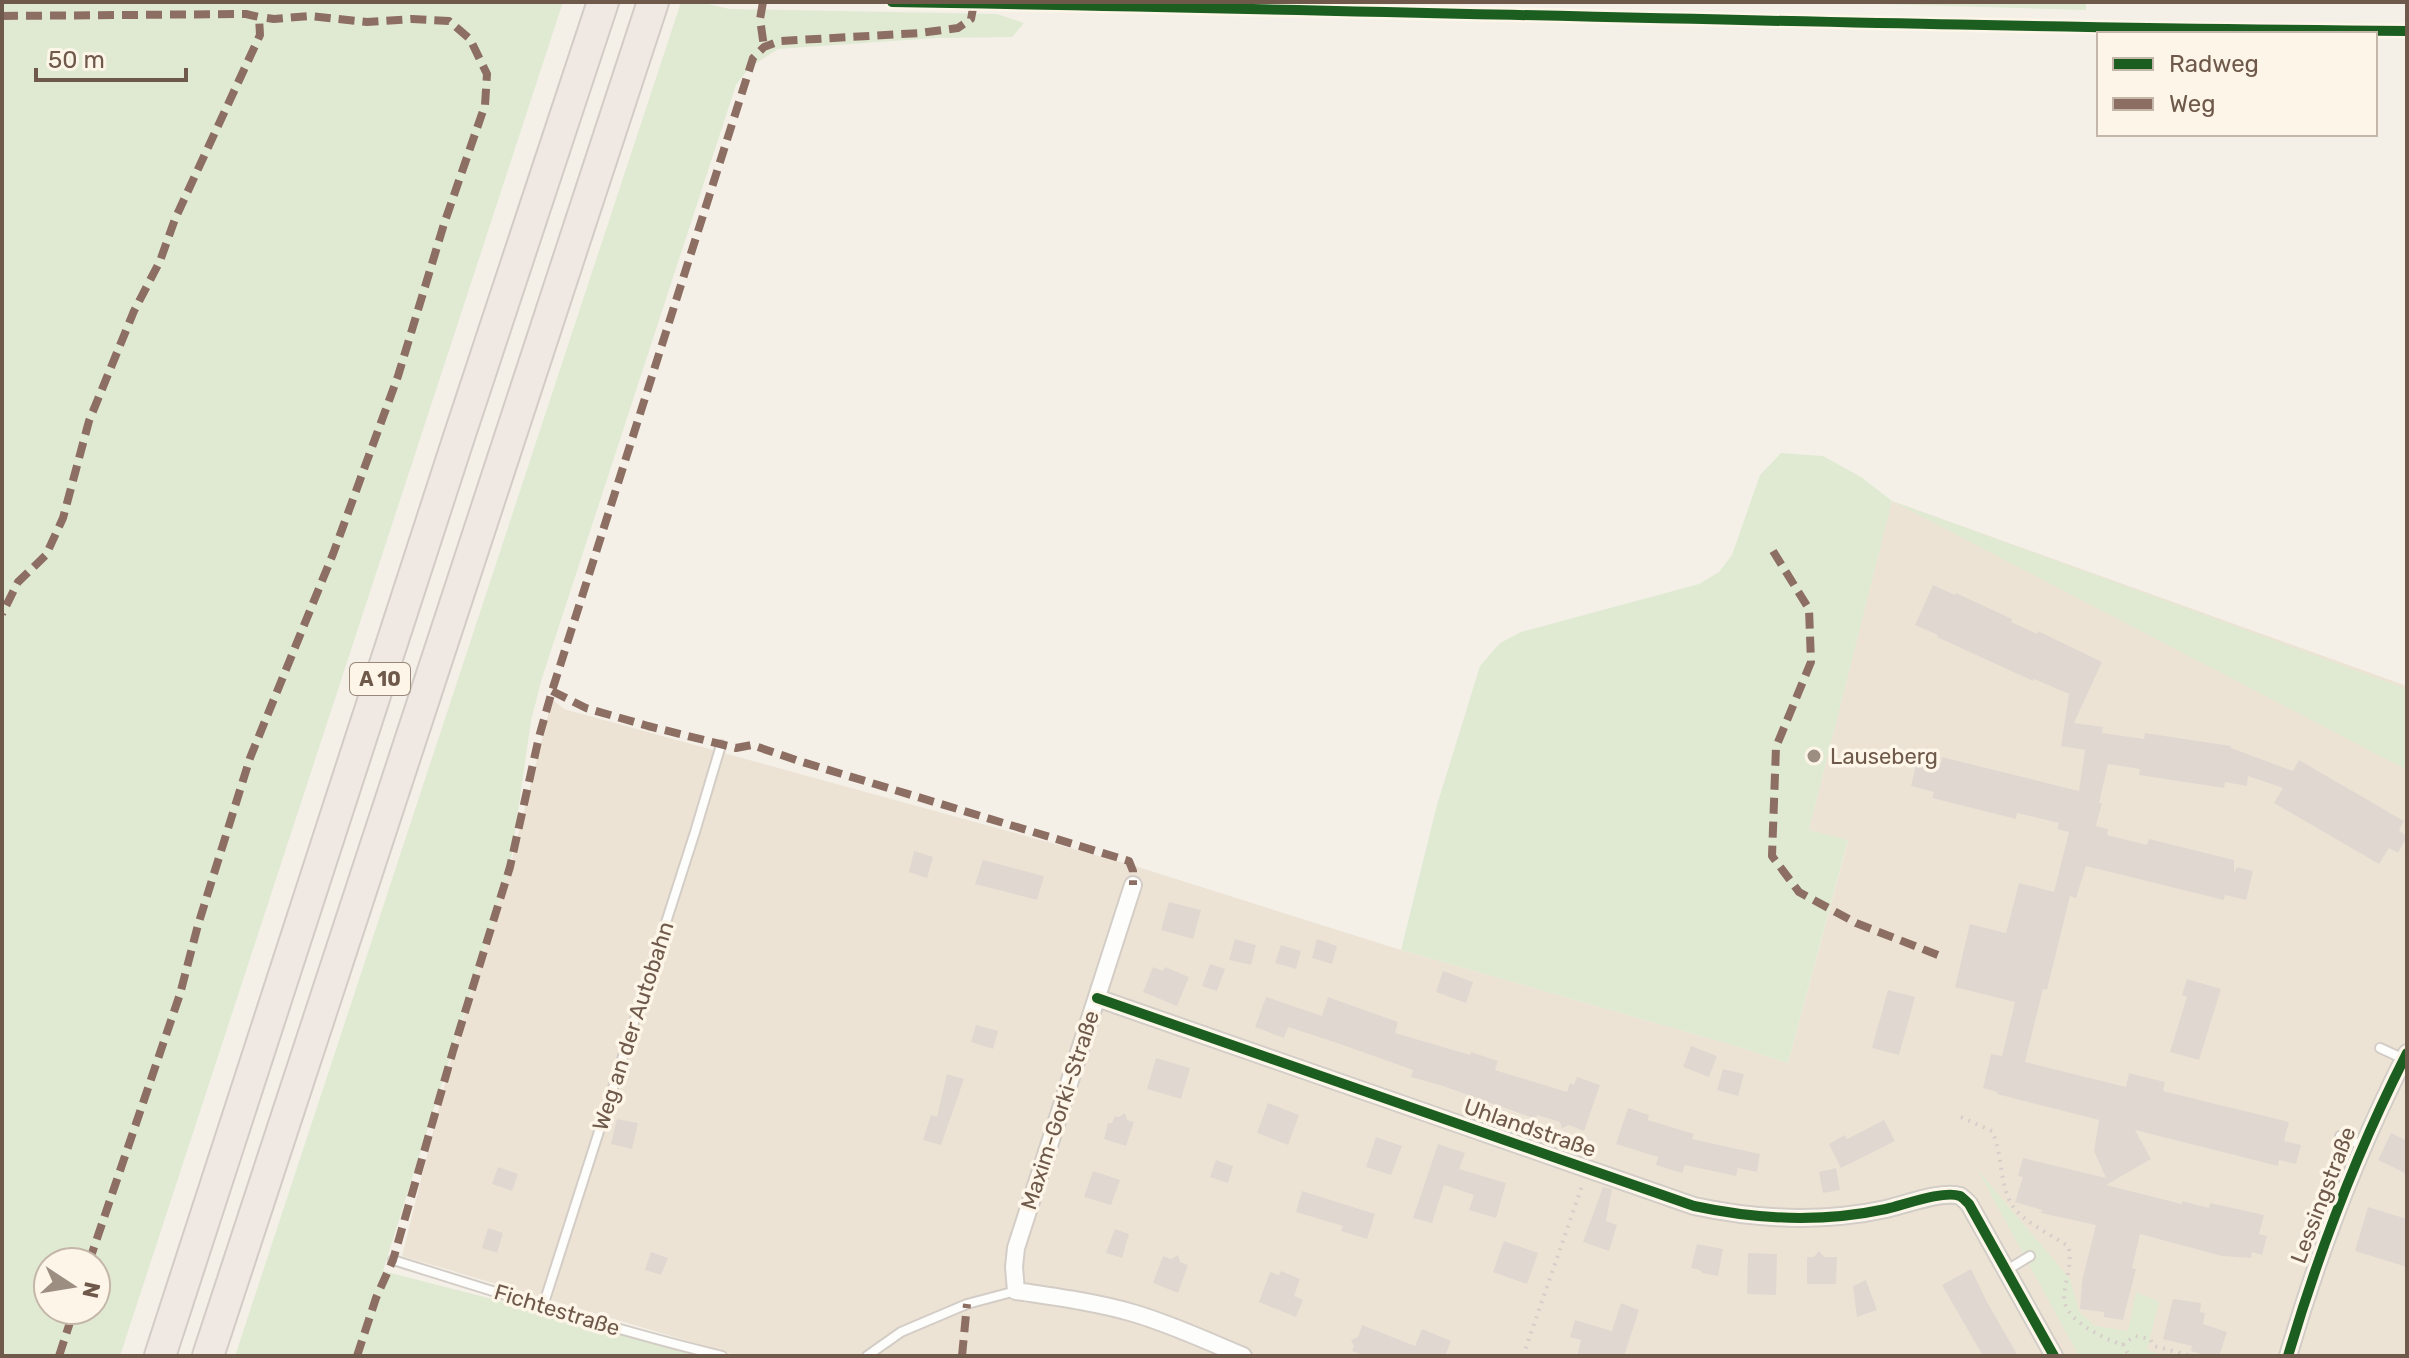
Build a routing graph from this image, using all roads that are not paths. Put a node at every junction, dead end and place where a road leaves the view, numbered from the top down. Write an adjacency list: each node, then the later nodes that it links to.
1 (603, 2): 15 (highway, A 10)
2 (653, 2): 16 (highway, A 10)
3 (721, 745): 14 (lane, Weg an der Autobahn)
4 (1133, 885): 5 (street, Maxim-Gorki-Straße)
5 (1097, 998): 12 (street, Uhlandstraße); 13 (street, Maxim-Gorki-Straße)
6 (2380, 1048): 7 (lane)
7 (2406, 1057): 9 (street, Lessingstraße)
8 (2340, 1136): 9 (lane)
9 (2362, 1145): 21 (street, Lessingstraße)
10 (2030, 1256): 12 (lane)
11 (393, 1260): 14 (lane, Fichtestraße)
12 (2006, 1270): 20 (street)
13 (1016, 1291): 18 (lane); 19 (street)
14 (543, 1306): 17 (lane, Fichtestraße)
15 (160, 1356)
16 (208, 1356)
17 (722, 1356)
18 (867, 1356)
19 (1243, 1356)
20 (2054, 1356)
21 (2288, 1356)

